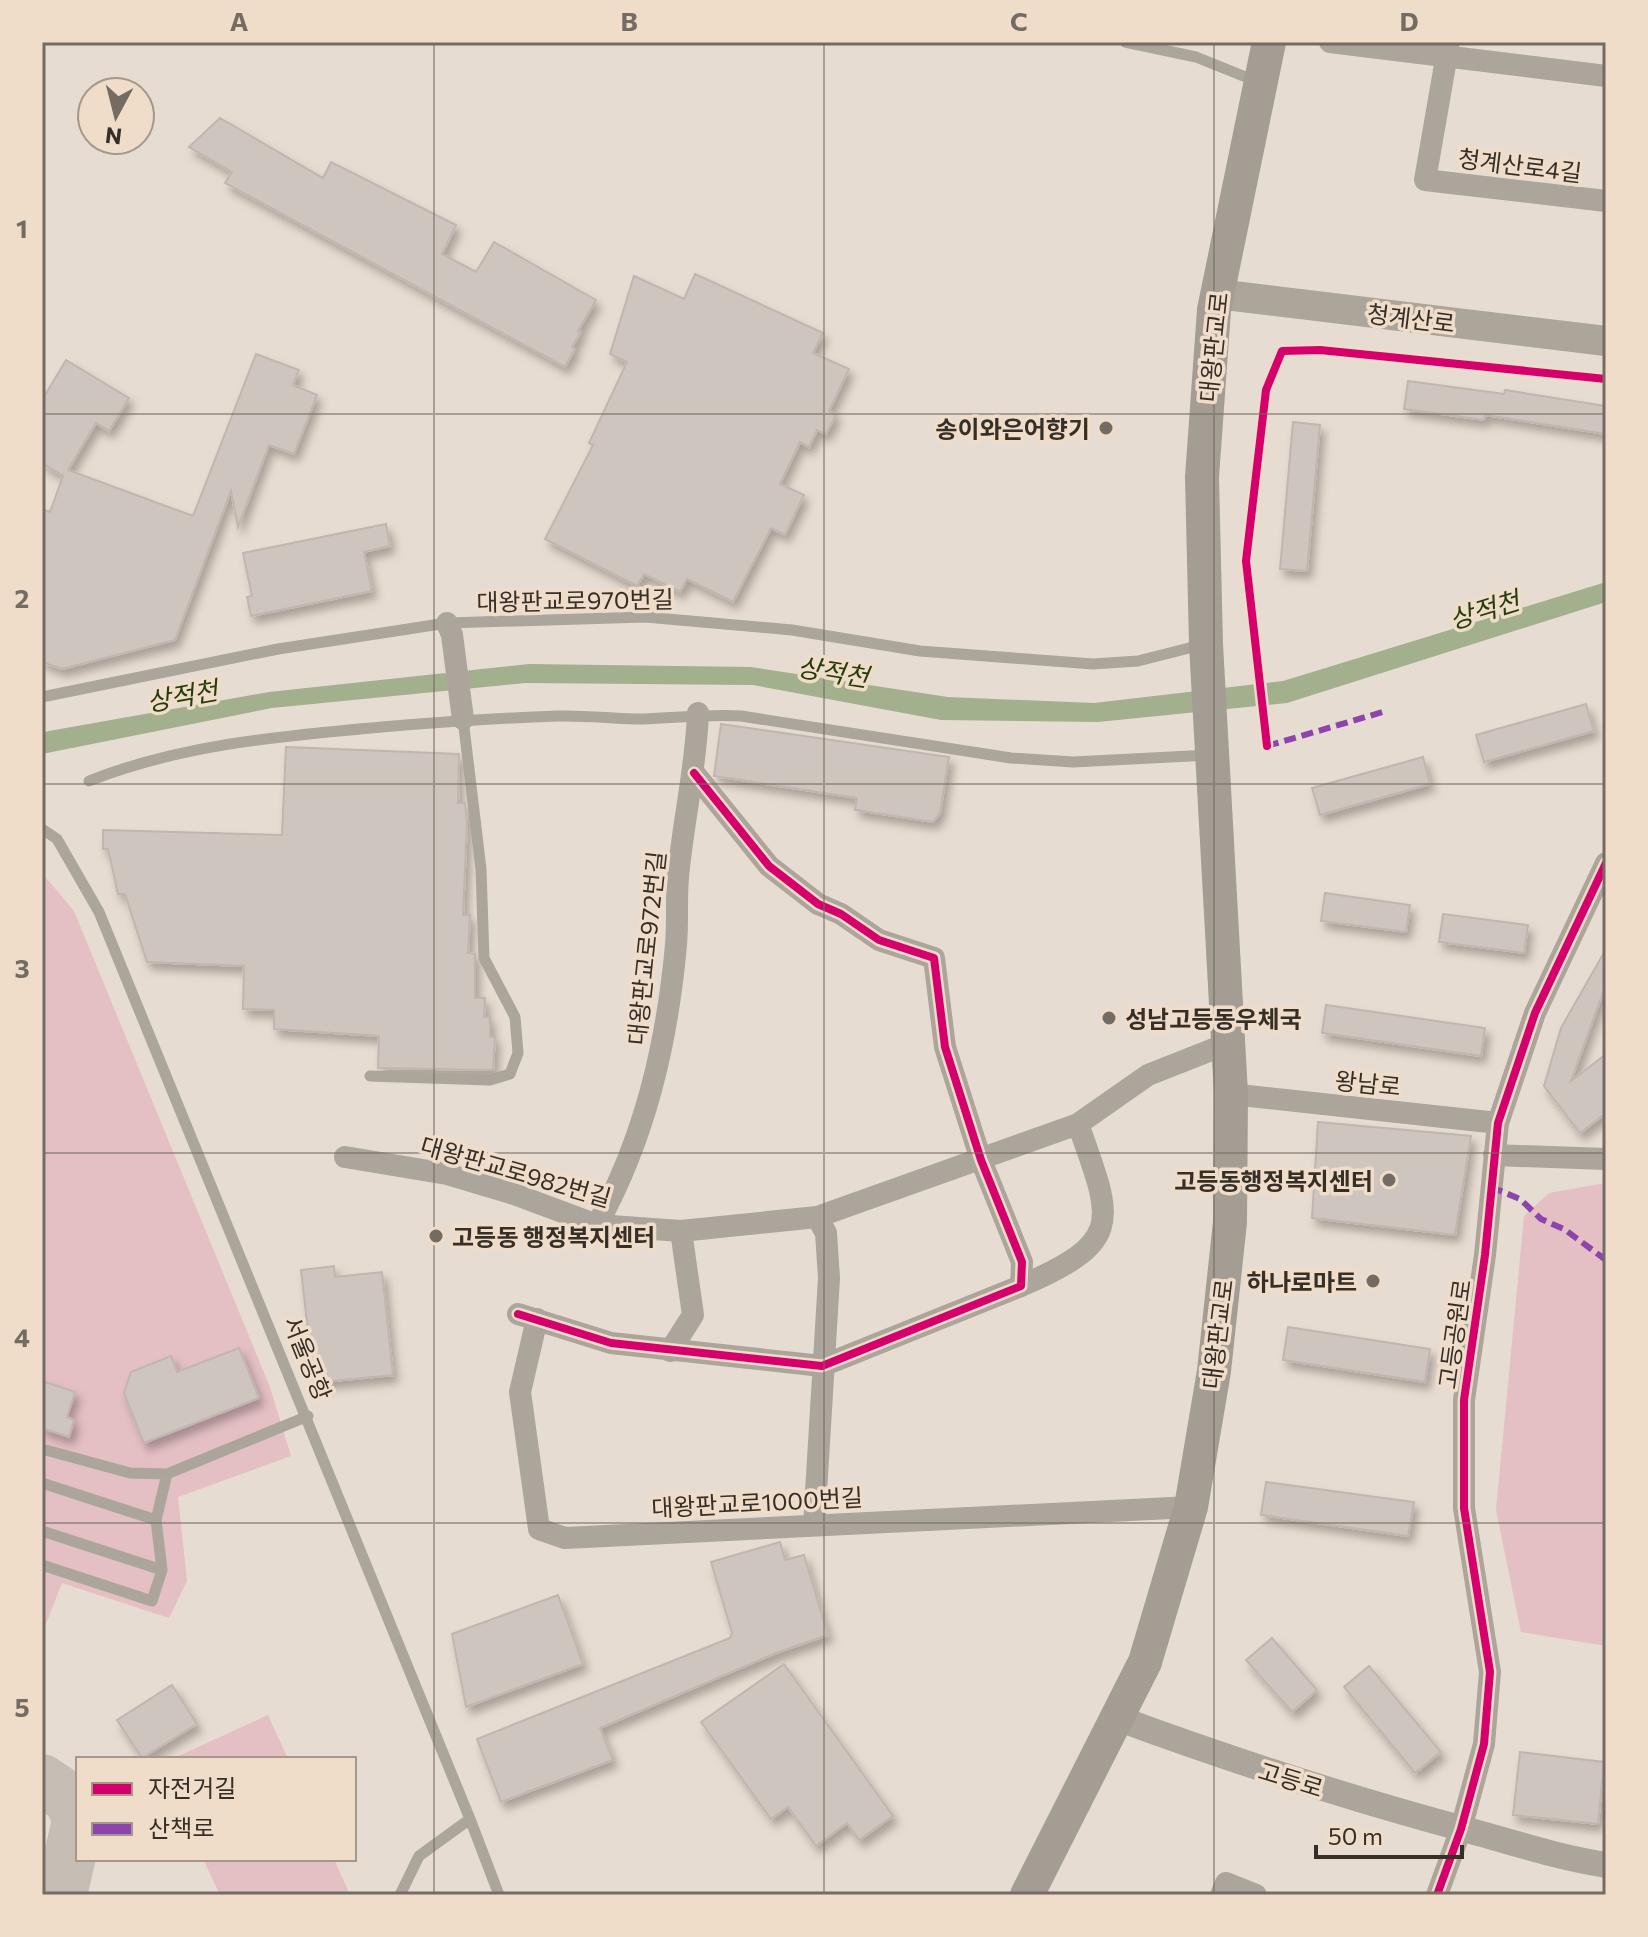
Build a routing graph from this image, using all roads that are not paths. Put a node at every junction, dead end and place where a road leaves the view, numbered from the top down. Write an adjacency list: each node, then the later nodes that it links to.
1 (1125, 42): 6 (lane)
2 (1269, 42): 6 (main road, 대왕판교로)
3 (1330, 42): 4 (street)
4 (1448, 50): 5 (street); 7 (street, 청계산로4길)
5 (1606, 76)
6 (1260, 83): 8 (main road, 대왕판교로)
7 (1606, 201)
8 (1217, 294): 9 (main road, 청계산로); 11 (main road, 대왕판교로)
9 (1606, 341)
10 (450, 629): 11 (lane, 대왕판교로970번길); 12 (lane, 대왕판교로970번길); 14 (street)
11 (1206, 651): 15 (main road, 대왕판교로)
12 (42, 697)
13 (698, 713): 14 (lane); 15 (lane); 16 (street, 대왕판교로972번길)
14 (462, 714): 17 (lane); 21 (lane)
15 (1213, 746): 20 (main road, 대왕판교로)
16 (694, 773): 28 (street); 30 (street, 대왕판교로972번길)
17 (89, 781)
18 (42, 829): 35 (lane, 서울공항)
19 (1606, 863): 23 (street, 고등공원로)
20 (1229, 1043): 22 (main road, 대왕판교로); 24 (street, 대왕판교로982번길)
21 (370, 1076)
22 (1231, 1094): 23 (street, 왕남로); 39 (main road, 대왕판교로)
23 (1498, 1123): 25 (street, 고등공원로)
24 (1078, 1124): 28 (street, 대왕판교로982번길); 32 (street)
25 (1494, 1155): 27 (street); 47 (street, 고등공원로)
26 (345, 1157): 30 (street, 대왕판교로982번길)
27 (1606, 1159)
28 (981, 1160): 29 (street, 대왕판교로982번길); 32 (street)
29 (817, 1217): 31 (street, 대왕판교로982번길); 34 (street)
30 (597, 1225): 31 (street, 대왕판교로982번길)
31 (681, 1231): 33 (street)
32 (1021, 1286): 34 (street)
33 (670, 1351): 34 (street); 41 (street, 대왕판교로1000번길)
34 (822, 1366): 41 (street)
35 (308, 1416): 37 (lane); 46 (lane, 서울공항)
36 (42, 1449): 37 (lane)
37 (167, 1474): 40 (lane)
38 (42, 1483): 40 (lane)
39 (1191, 1507): 41 (street, 대왕판교로1000번길); 45 (main road, 대왕판교로)
40 (156, 1520): 44 (lane)
41 (814, 1525)
42 (42, 1531): 44 (lane)
43 (42, 1565): 44 (lane)
44 (162, 1570)
45 (1117, 1718): 47 (street, 고등로); 51 (main road, 대왕판교로)
46 (470, 1819): 49 (lane); 50 (lane, 서울공항)
47 (1461, 1829): 48 (street, 고등로); 54 (street, 고등공원로)
48 (1606, 1865)
49 (400, 1895)
50 (499, 1895)
51 (1027, 1895)
52 (1221, 1895): 53 (street)
53 (1256, 1895)
54 (1437, 1895)

